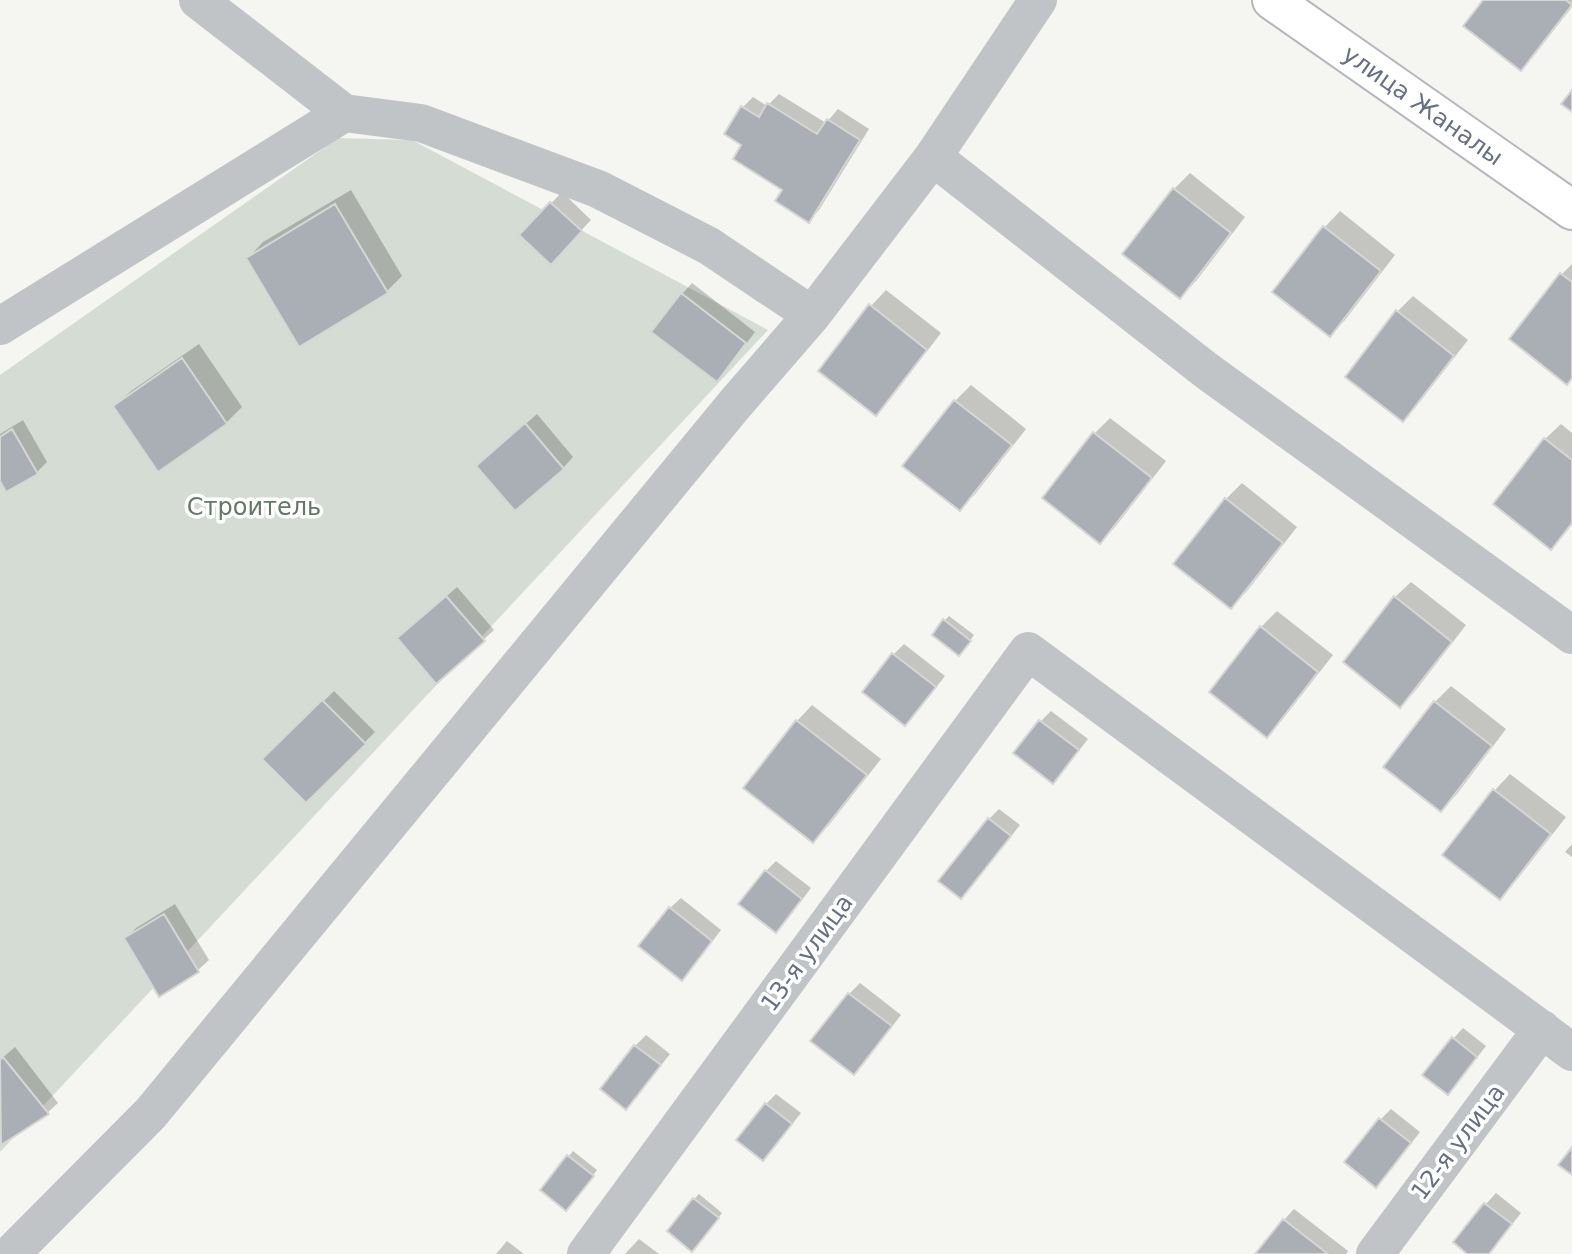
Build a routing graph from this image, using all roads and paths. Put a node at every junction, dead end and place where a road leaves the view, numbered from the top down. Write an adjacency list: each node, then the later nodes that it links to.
1 (198, 0): 4 (street)
2 (1038, 0): 5 (street)
3 (1272, 0): 6 (street, улица Жаналы)
4 (344, 113): 7 (street); 8 (street)
5 (933, 157): 7 (street); 9 (street)
6 (1572, 210)
7 (812, 315): 12 (street)
8 (0, 326)
9 (1572, 635)
10 (1542, 1029): 11 (street); 13 (street, 13-я улица); 14 (street, 12-я улица)
11 (1572, 1052)
12 (11, 1254)
13 (586, 1254)
14 (1375, 1254)

